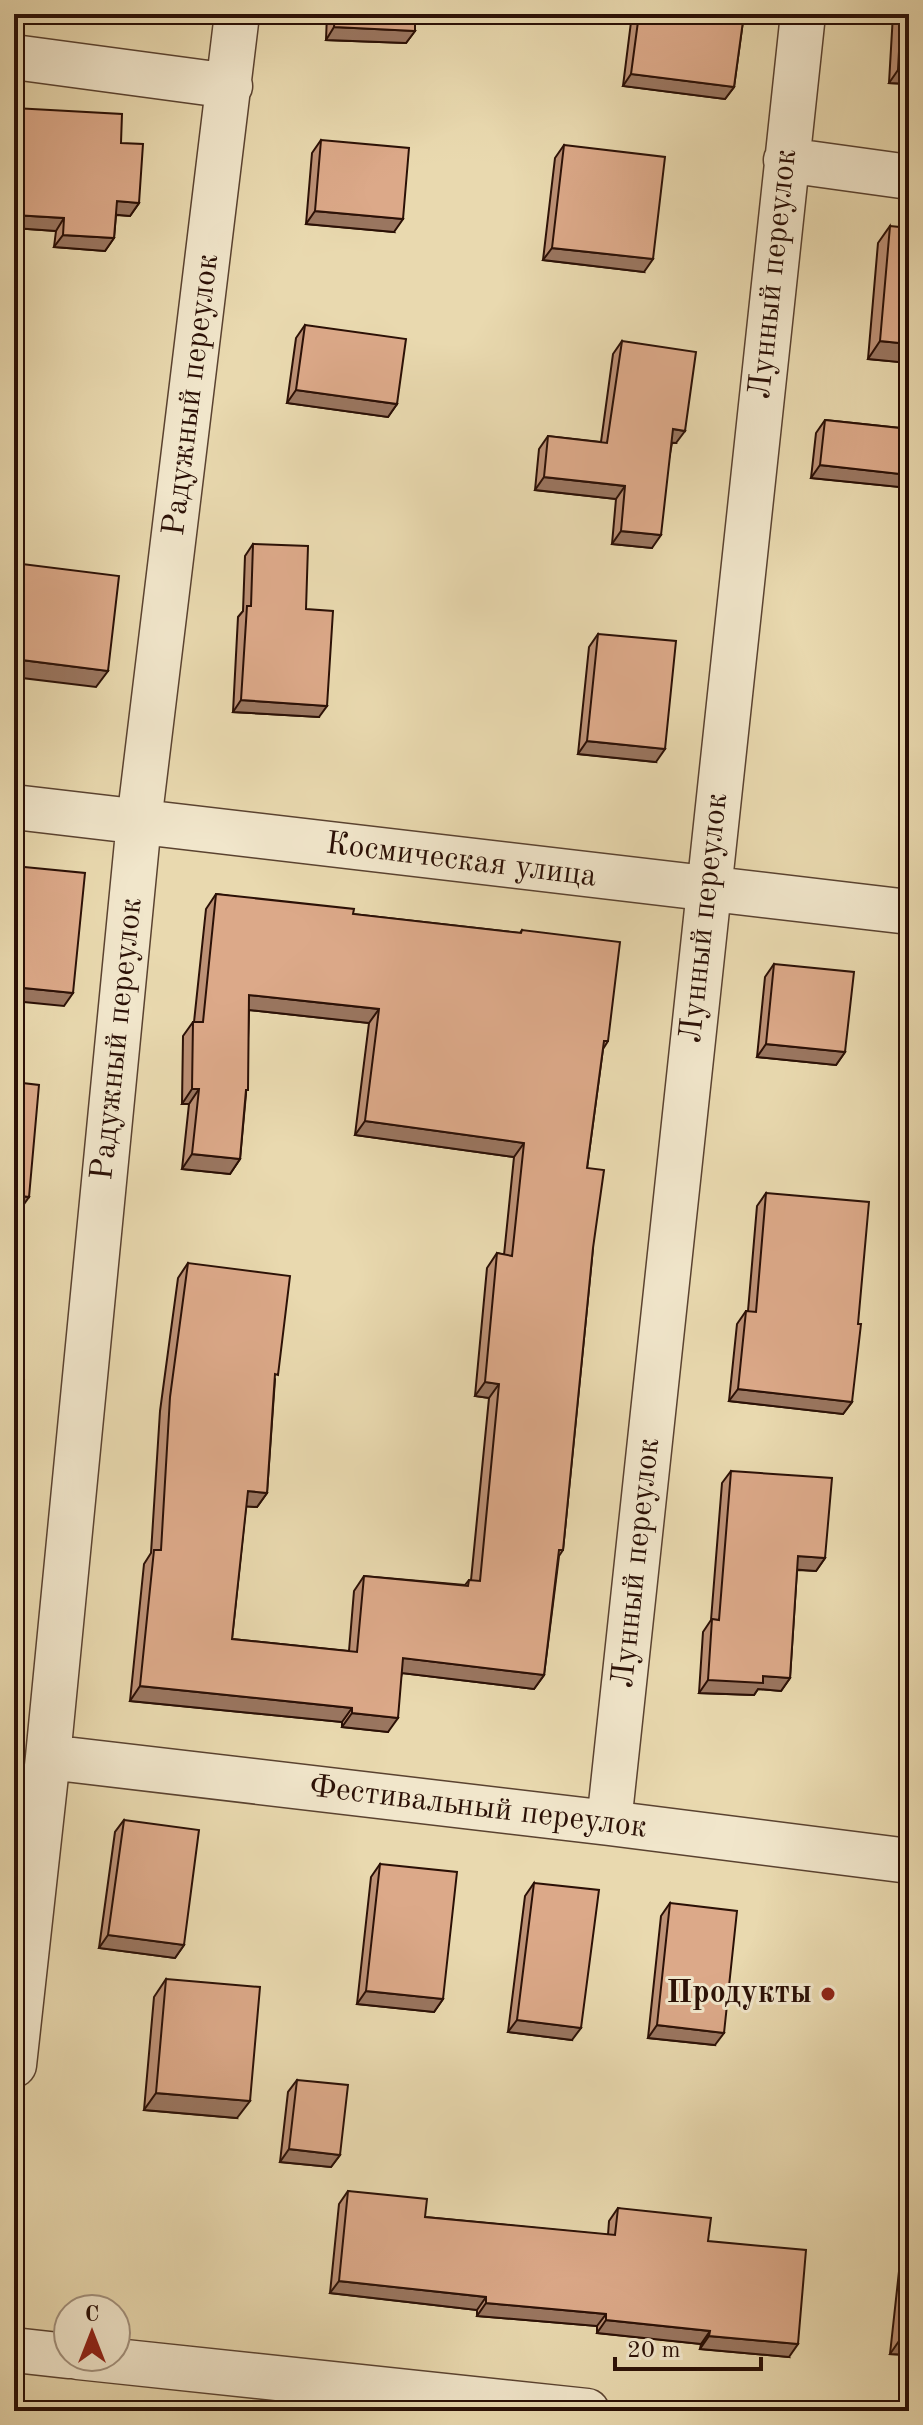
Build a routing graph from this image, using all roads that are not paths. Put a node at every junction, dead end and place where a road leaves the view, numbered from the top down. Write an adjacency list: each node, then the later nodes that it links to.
1 (237, 14): 4 (street, Радужный переулок)
2 (803, 14): 5 (street, Лунный переулок)
3 (14, 57): 4 (street)
4 (230, 86): 8 (street, Радужный переулок)
5 (786, 160): 6 (street); 9 (street, Лунный переулок)
6 (909, 177)
7 (14, 807): 8 (street, Космическая улица)
8 (139, 822): 9 (street, Космическая улица); 11 (street, Радужный переулок)
9 (709, 891): 10 (street, Космическая улица); 12 (street, Лунный переулок)
10 (909, 912)
11 (48, 1757): 12 (street, Фестивальный переулок); 14 (street, Радужный переулок)
12 (609, 1823): 13 (street, Фестивальный переулок)
13 (909, 1861)
14 (14, 2065)
15 (14, 2350): 16 (street)
16 (52, 2354)
17 (132, 2363): 18 (street)
18 (587, 2411)

